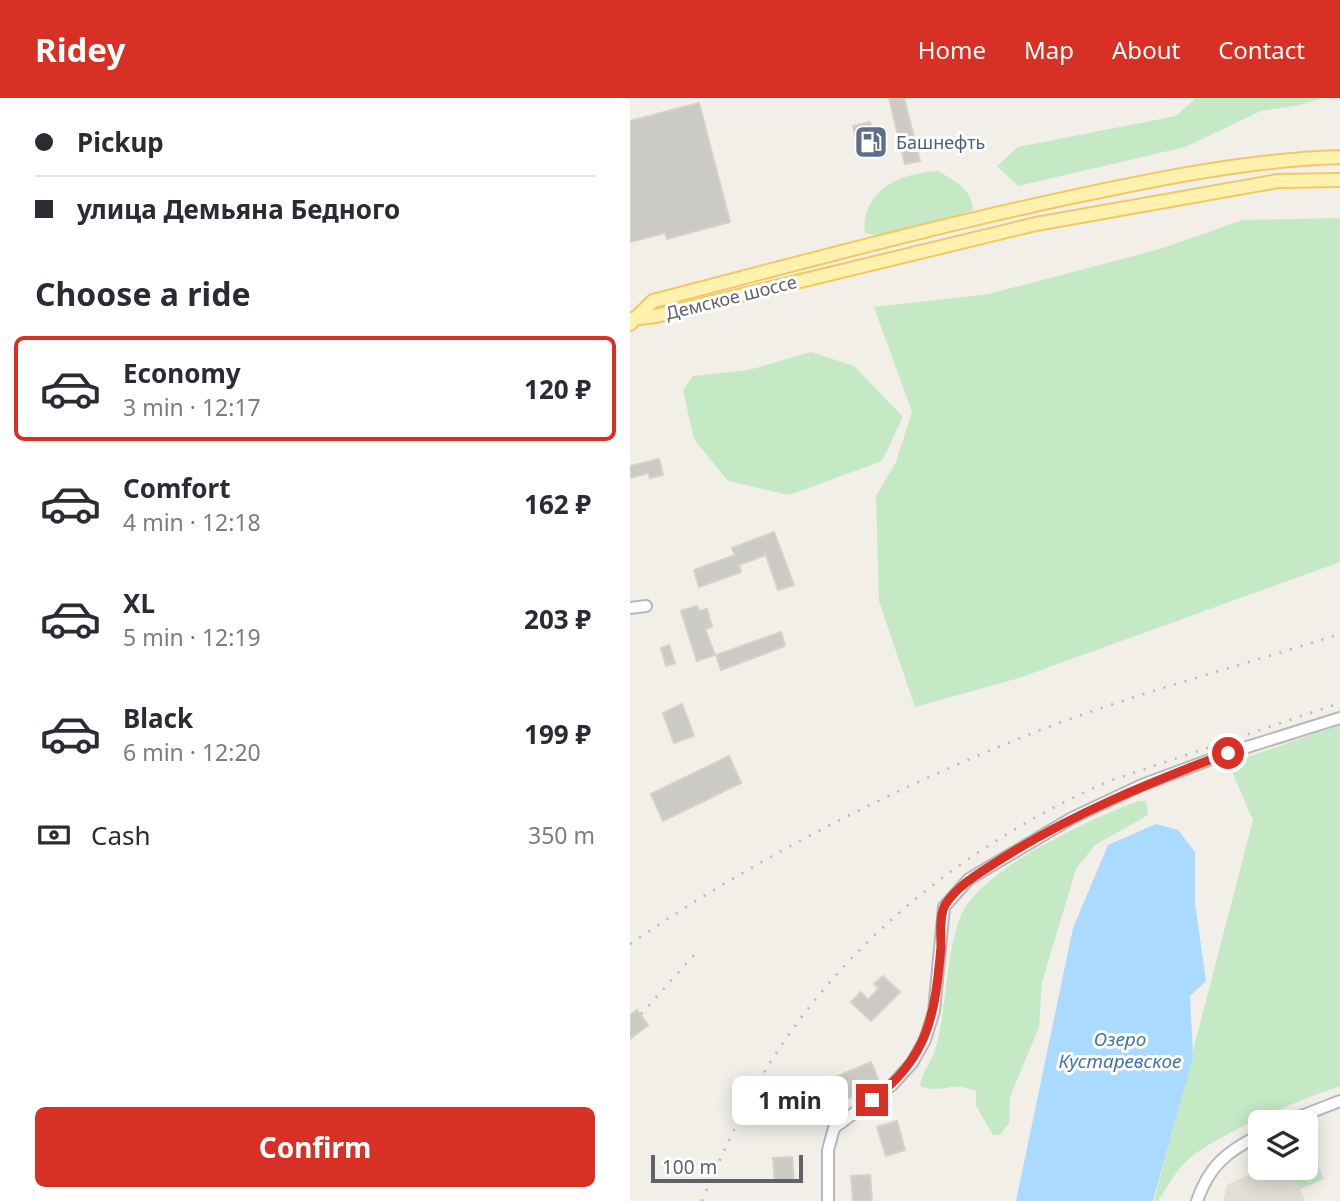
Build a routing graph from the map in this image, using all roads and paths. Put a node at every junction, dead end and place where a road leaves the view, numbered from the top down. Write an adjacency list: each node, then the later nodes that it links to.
1 (1340, 157): 3 (main road, Демское шоссе)
2 (1340, 180): 3 (main road, Демское шоссе)
3 (631, 320)
4 (646, 606): 5 (street)
5 (630, 608)
6 (1340, 718): 10 (street)
7 (1340, 1101): 8 (street)
8 (1317, 1110)
9 (1248, 1141): 11 (street)
10 (828, 1201)
11 (1197, 1201)

